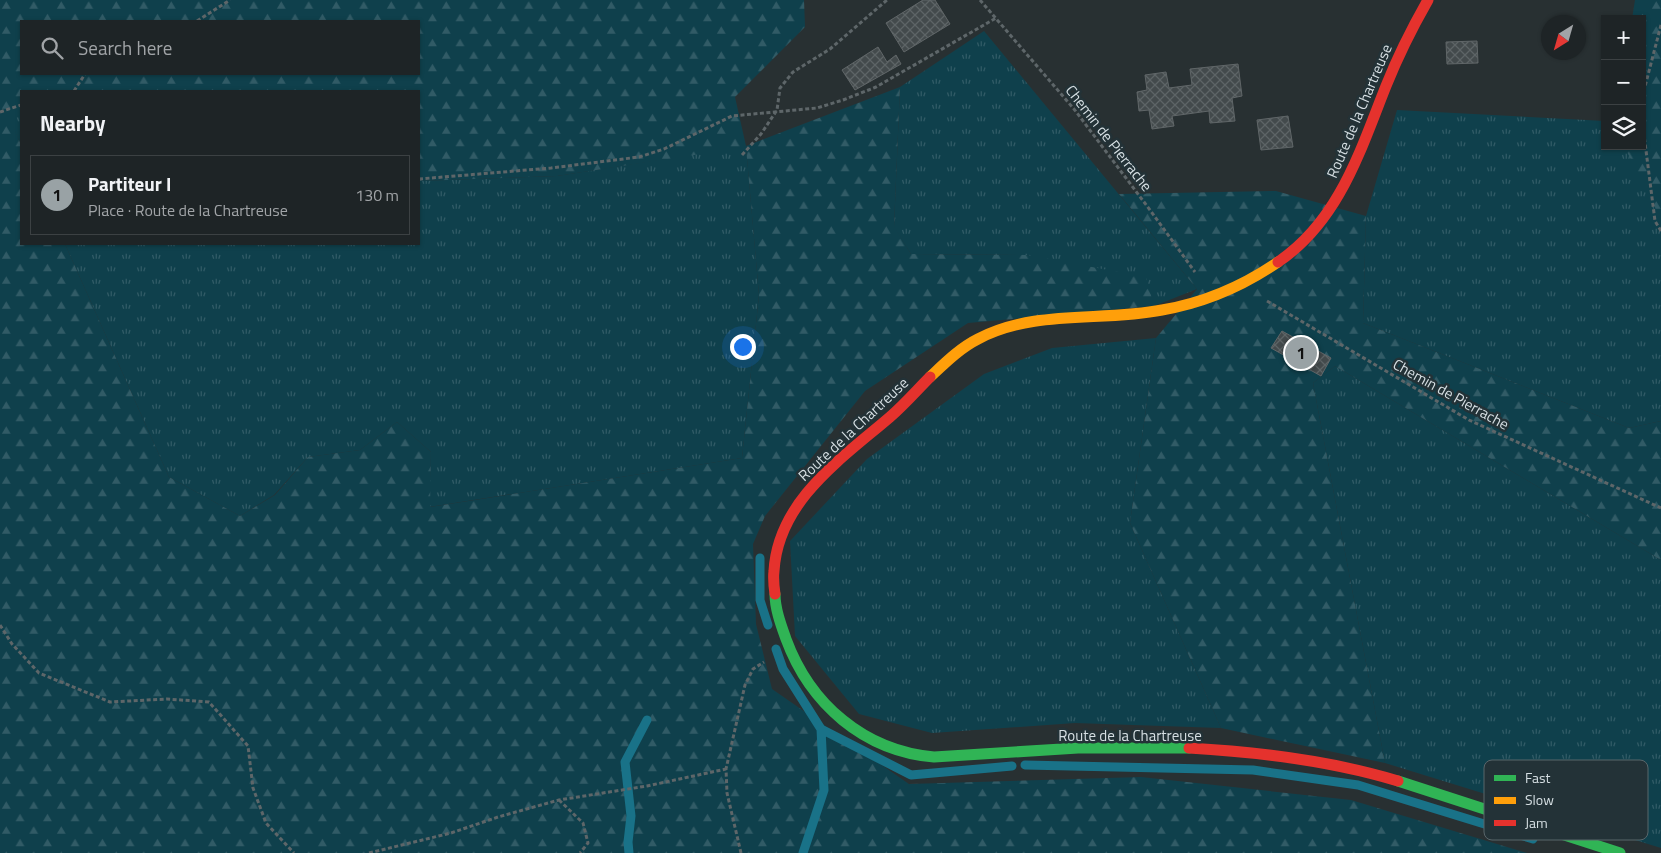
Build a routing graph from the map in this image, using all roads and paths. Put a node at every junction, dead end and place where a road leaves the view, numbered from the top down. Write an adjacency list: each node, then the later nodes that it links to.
1 (230, 0): 6 (path)
2 (888, 0): 12 (path)
3 (980, 0): 5 (path, Chemin de Pierrache)
4 (1428, 0): 18 (main road, Route de la Chartreuse)
5 (996, 18): 12 (path); 19 (path, Chemin de Pierrache)
6 (199, 20)
7 (1661, 25): 9 (path)
8 (84, 75): 10 (path)
9 (1646, 83)
10 (75, 90)
11 (20, 105): 13 (path)
12 (777, 110): 15 (path); 16 (path)
13 (0, 112)
14 (1646, 150): 17 (path)
15 (742, 155)
16 (420, 179)
17 (1661, 231)
18 (1239, 284): 19 (main road, Route de la Chartreuse); 20 (path, Chemin de Pierrache)
19 (1213, 295): 22 (main road, Route de la Chartreuse)
20 (1661, 508)
21 (0, 625): 27 (path)
22 (788, 647): 23 (path); 25 (main road, Route de la Chartreuse)
23 (726, 769): 24 (path); 30 (path)
24 (559, 800): 28 (path); 29 (path)
25 (1484, 809)
26 (1580, 840): 31 (main road, Route de la Chartreuse)
27 (294, 853)
28 (369, 853)
29 (580, 853)
30 (741, 853)
31 (1620, 853)

